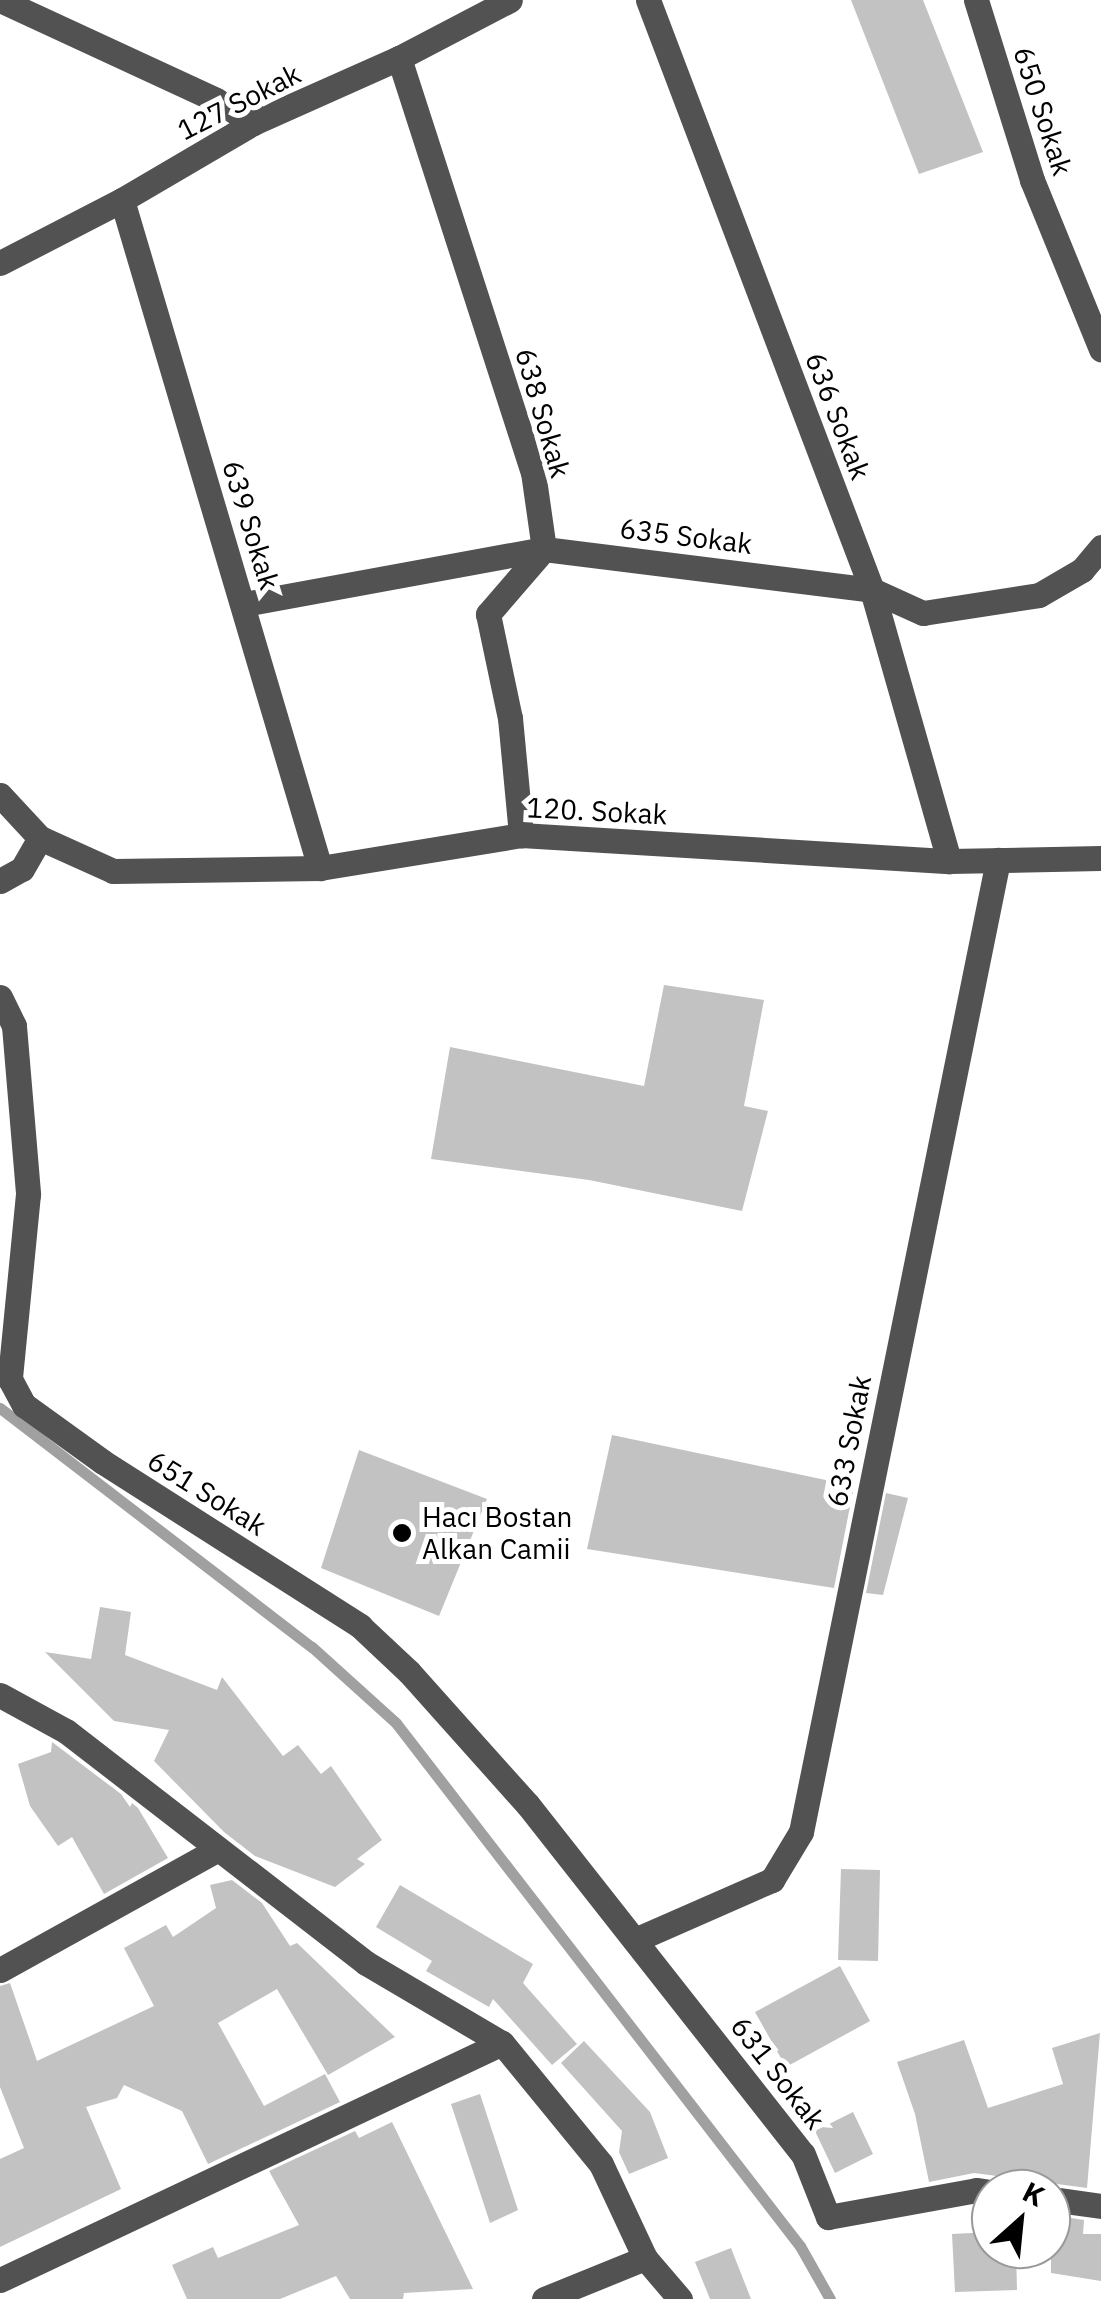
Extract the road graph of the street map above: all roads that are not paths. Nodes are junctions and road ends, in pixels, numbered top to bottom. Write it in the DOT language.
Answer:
graph roads {
  1 [pos="0,0"];
  2 [pos="510,0"];
  3 [pos="648,0"];
  4 [pos="976,0"];
  5 [pos="399,58"];
  6 [pos="253,123"];
  7 [pos="122,200"];
  8 [pos="0,264"];
  9 [pos="1101,349"];
  10 [pos="1101,547"];
  11 [pos="544,548"];
  12 [pos="872,590"];
  13 [pos="244,604"];
  14 [pos="0,795"];
  15 [pos="521,835"];
  16 [pos="40,838"];
  17 [pos="1101,858"];
  18 [pos="998,860"];
  19 [pos="948,861"];
  20 [pos="320,868"];
  21 [pos="0,881"];
  22 [pos="0,997"];
  23 [pos="0,1694"];
  24 [pos="218,1849"];
  25 [pos="635,1940"];
  26 [pos="0,1970"];
  27 [pos="502,2043"];
  28 [pos="971,2191"];
  29 [pos="1071,2202"];
  30 [pos="1101,2206"];
  31 [pos="645,2258"];
  32 [pos="0,2280"];
  33 [pos="544,2299"];
  34 [pos="680,2299"];
  1 -- 6 [label="street"];
  2 -- 5 [label="street, 127 Sokak"];
  3 -- 12 [label="street, 636 Sokak"];
  4 -- 9 [label="street, 650 Sokak"];
  5 -- 6 [label="street, 127 Sokak"];
  5 -- 11 [label="street, 638 Sokak"];
  6 -- 7 [label="street, 127 Sokak"];
  7 -- 8 [label="street, 127 Sokak"];
  7 -- 13 [label="street, 639 Sokak"];
  10 -- 12 [label="street, 635 Sokak"];
  11 -- 12 [label="street, 635 Sokak"];
  11 -- 13 [label="street, 635 Sokak"];
  11 -- 15 [label="street"];
  12 -- 19 [label="street, 636 Sokak"];
  13 -- 20 [label="street, 639 Sokak"];
  14 -- 16 [label="street"];
  15 -- 19 [label="street, 120. Sokak"];
  15 -- 20 [label="street, 120. Sokak"];
  16 -- 20 [label="street, 120. Sokak"];
  16 -- 21 [label="street"];
  17 -- 18 [label="street, 120. Sokak"];
  18 -- 19 [label="street, 120. Sokak"];
  18 -- 25 [label="street, 633 Sokak"];
  22 -- 25 [label="street, 651 Sokak"];
  23 -- 24 [label="street"];
  24 -- 26 [label="street"];
  24 -- 27 [label="street"];
  25 -- 28 [label="street, 631 Sokak"];
  27 -- 31 [label="street"];
  27 -- 32 [label="street"];
  29 -- 30 [label="street"];
  31 -- 33 [label="street"];
  31 -- 34 [label="street"];
}
